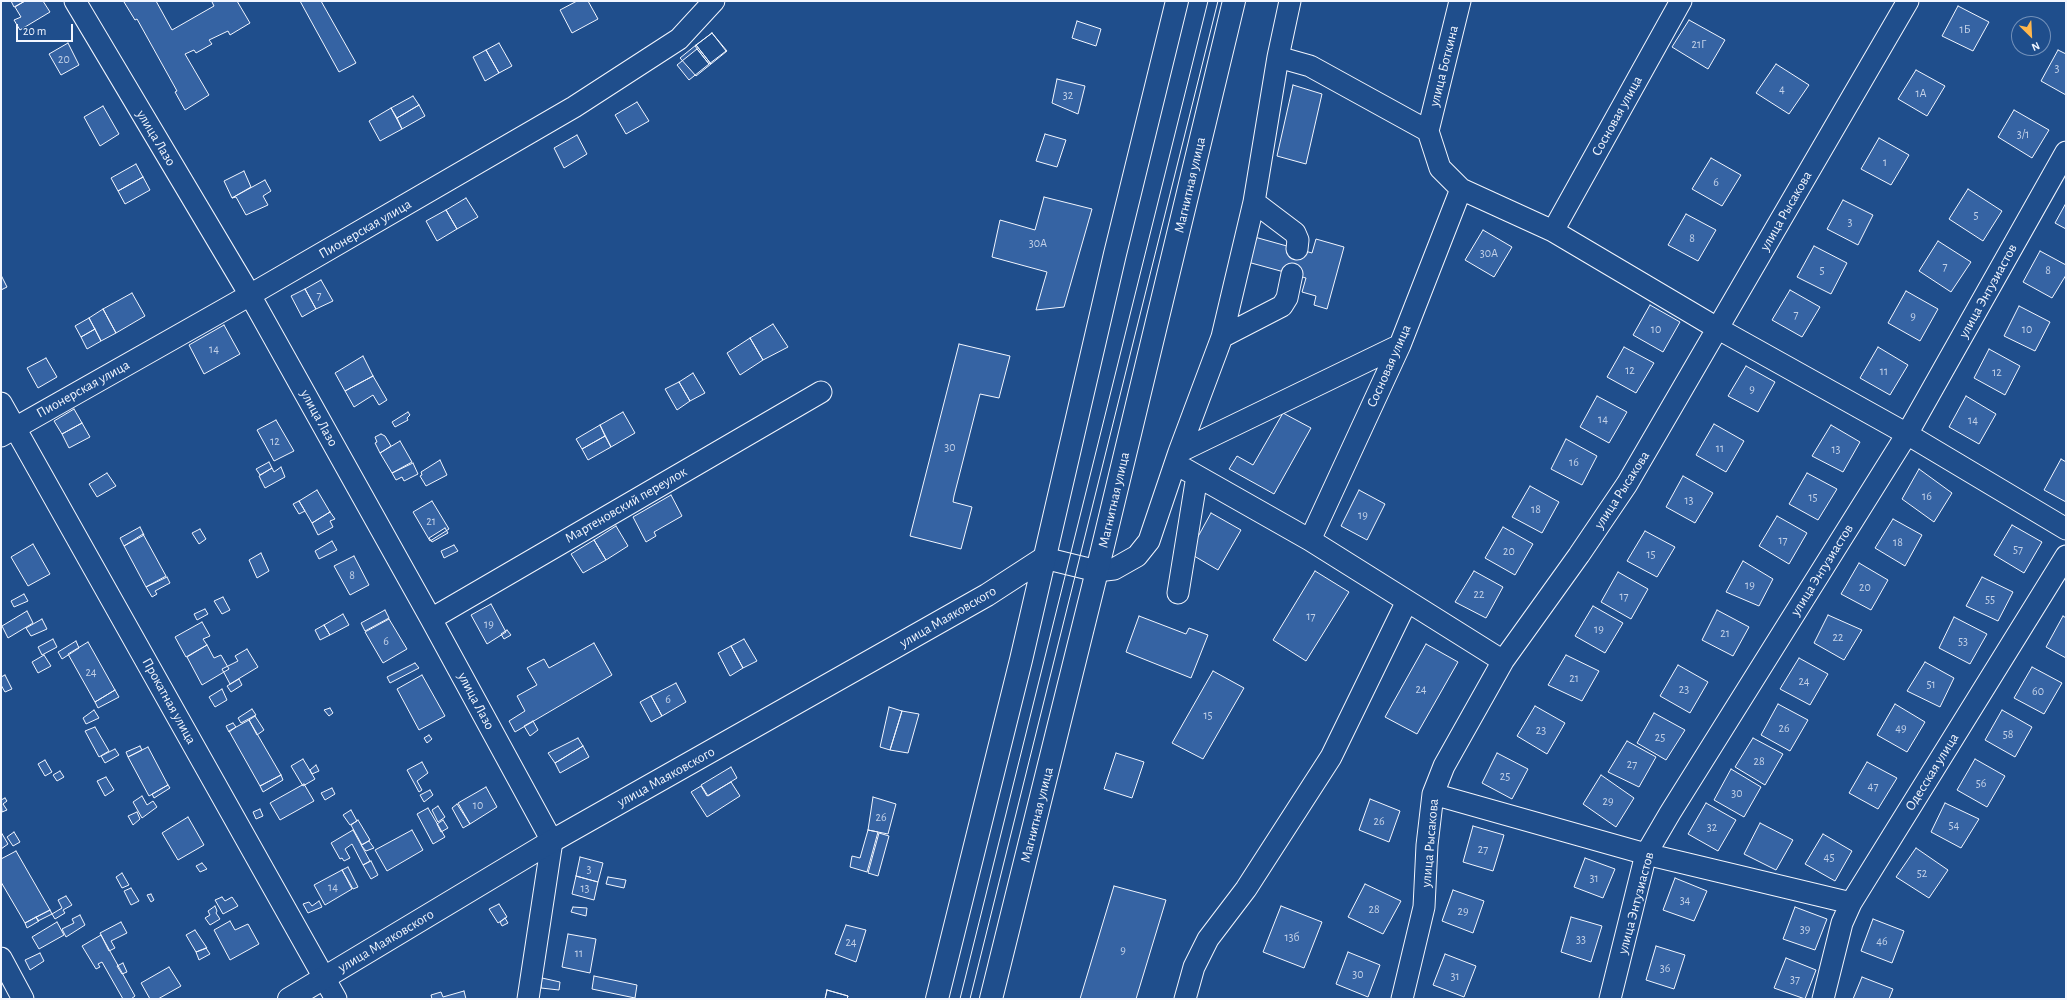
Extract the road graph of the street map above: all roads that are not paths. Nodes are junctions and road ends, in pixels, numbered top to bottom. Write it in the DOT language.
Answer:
graph roads {
  1 [pos="75,1"];
  2 [pos="714,1"];
  3 [pos="1177,1"];
  4 [pos="1234,1"];
  5 [pos="1290,1"];
  6 [pos="1460,1"];
  7 [pos="1681,1"];
  8 [pos="1908,1"];
  9 [pos="1278,57"];
  10 [pos="1428,131"];
  11 [pos="2066,152"];
  12 [pos="1461,189"];
  13 [pos="1254,202"];
  14 [pos="1553,231"];
  15 [pos="1297,249"];
  16 [pos="1292,274"];
  17 [pos="250,295"];
  18 [pos="1716,328"];
  19 [pos="1222,337"];
  20 [pos="1400,345"];
  21 [pos="821,392"];
  22 [pos="1,403"];
  23 [pos="8,432"];
  24 [pos="1907,434"];
  25 [pos="1178,458"];
  26 [pos="1197,476"];
  27 [pos="2066,529"];
  28 [pos="1310,540"];
  29 [pos="2066,556"];
  30 [pos="1044,558"];
  31 [pos="1097,571"];
  32 [pos="1178,593"];
  33 [pos="1408,601"];
  34 [pos="431,619"];
  35 [pos="1503,661"];
  36 [pos="1433,794"];
  37 [pos="552,842"];
  38 [pos="1646,854"];
  39 [pos="1851,903"];
  40 [pos="1,958"];
  41 [pos="324,978"];
  42 [pos="23,999"];
  43 [pos="289,999"];
  44 [pos="336,999"];
  45 [pos="528,999"];
  46 [pos="937,999"];
  47 [pos="991,999"];
  48 [pos="1186,999"];
  49 [pos="1402,999"];
  50 [pos="1610,999"];
  51 [pos="1823,999"];
  1 -- 17 [label="street, улица Лазо"];
  2 -- 17 [label="street, Пионерская улица"];
  3 -- 30 [label="main road"];
  4 -- 31 [label="main road, Магнитная улица"];
  5 -- 9 [label="street"];
  6 -- 10 [label="street, улица Боткина"];
  7 -- 14 [label="street, Сосновая улица"];
  8 -- 18 [label="street, улица Рысакова"];
  9 -- 10 [label="street"];
  9 -- 13 [label="street"];
  10 -- 12 [label="street"];
  11 -- 24 [label="street, улица Энтузиастов"];
  12 -- 14 [label="street"];
  12 -- 20 [label="street, Сосновая улица"];
  13 -- 15 [label="street"];
  13 -- 19 [label="street"];
  14 -- 18 [label="street"];
  16 -- 19 [label="street"];
  17 -- 23 [label="street, Пионерская улица"];
  17 -- 34 [label="street, улица Лазо"];
  18 -- 24 [label="street"];
  18 -- 35 [label="street, улица Рысакова"];
  19 -- 25 [label="street"];
  20 -- 25 [label="street"];
  20 -- 28 [label="street, Сосновая улица"];
  21 -- 34 [label="street, Мартеновский переулок"];
  22 -- 23 [label="street, Прокатная улица"];
  23 -- 41 [label="street, Прокатная улица"];
  24 -- 27 [label="street"];
  24 -- 38 [label="street, улица Энтузиастов"];
  25 -- 26 [label="street"];
  25 -- 31 [label="street"];
  26 -- 28 [label="street"];
  26 -- 32 [label="street"];
  28 -- 33 [label="street"];
  29 -- 39 [label="street, Одесская улица"];
  30 -- 31 [label="street"];
  30 -- 37 [label="main road, улица Маяковского"];
  30 -- 46 [label="main road"];
  31 -- 47 [label="main road, Магнитная улица"];
  33 -- 35 [label="street"];
  33 -- 48 [label="street"];
  34 -- 37 [label="street, улица Лазо"];
  35 -- 36 [label="street, улица Рысакова"];
  36 -- 38 [label="street"];
  36 -- 49 [label="street, улица Рысакова"];
  37 -- 41 [label="main road, улица Маяковского"];
  37 -- 45 [label="street"];
  38 -- 39 [label="street"];
  38 -- 50 [label="street, улица Энтузиастов"];
  39 -- 51 [label="street, Одесская улица"];
  40 -- 42 [label="street"];
  41 -- 43 [label="main road, улица Маяковского"];
  41 -- 44 [label="street, Прокатная улица"];
}
